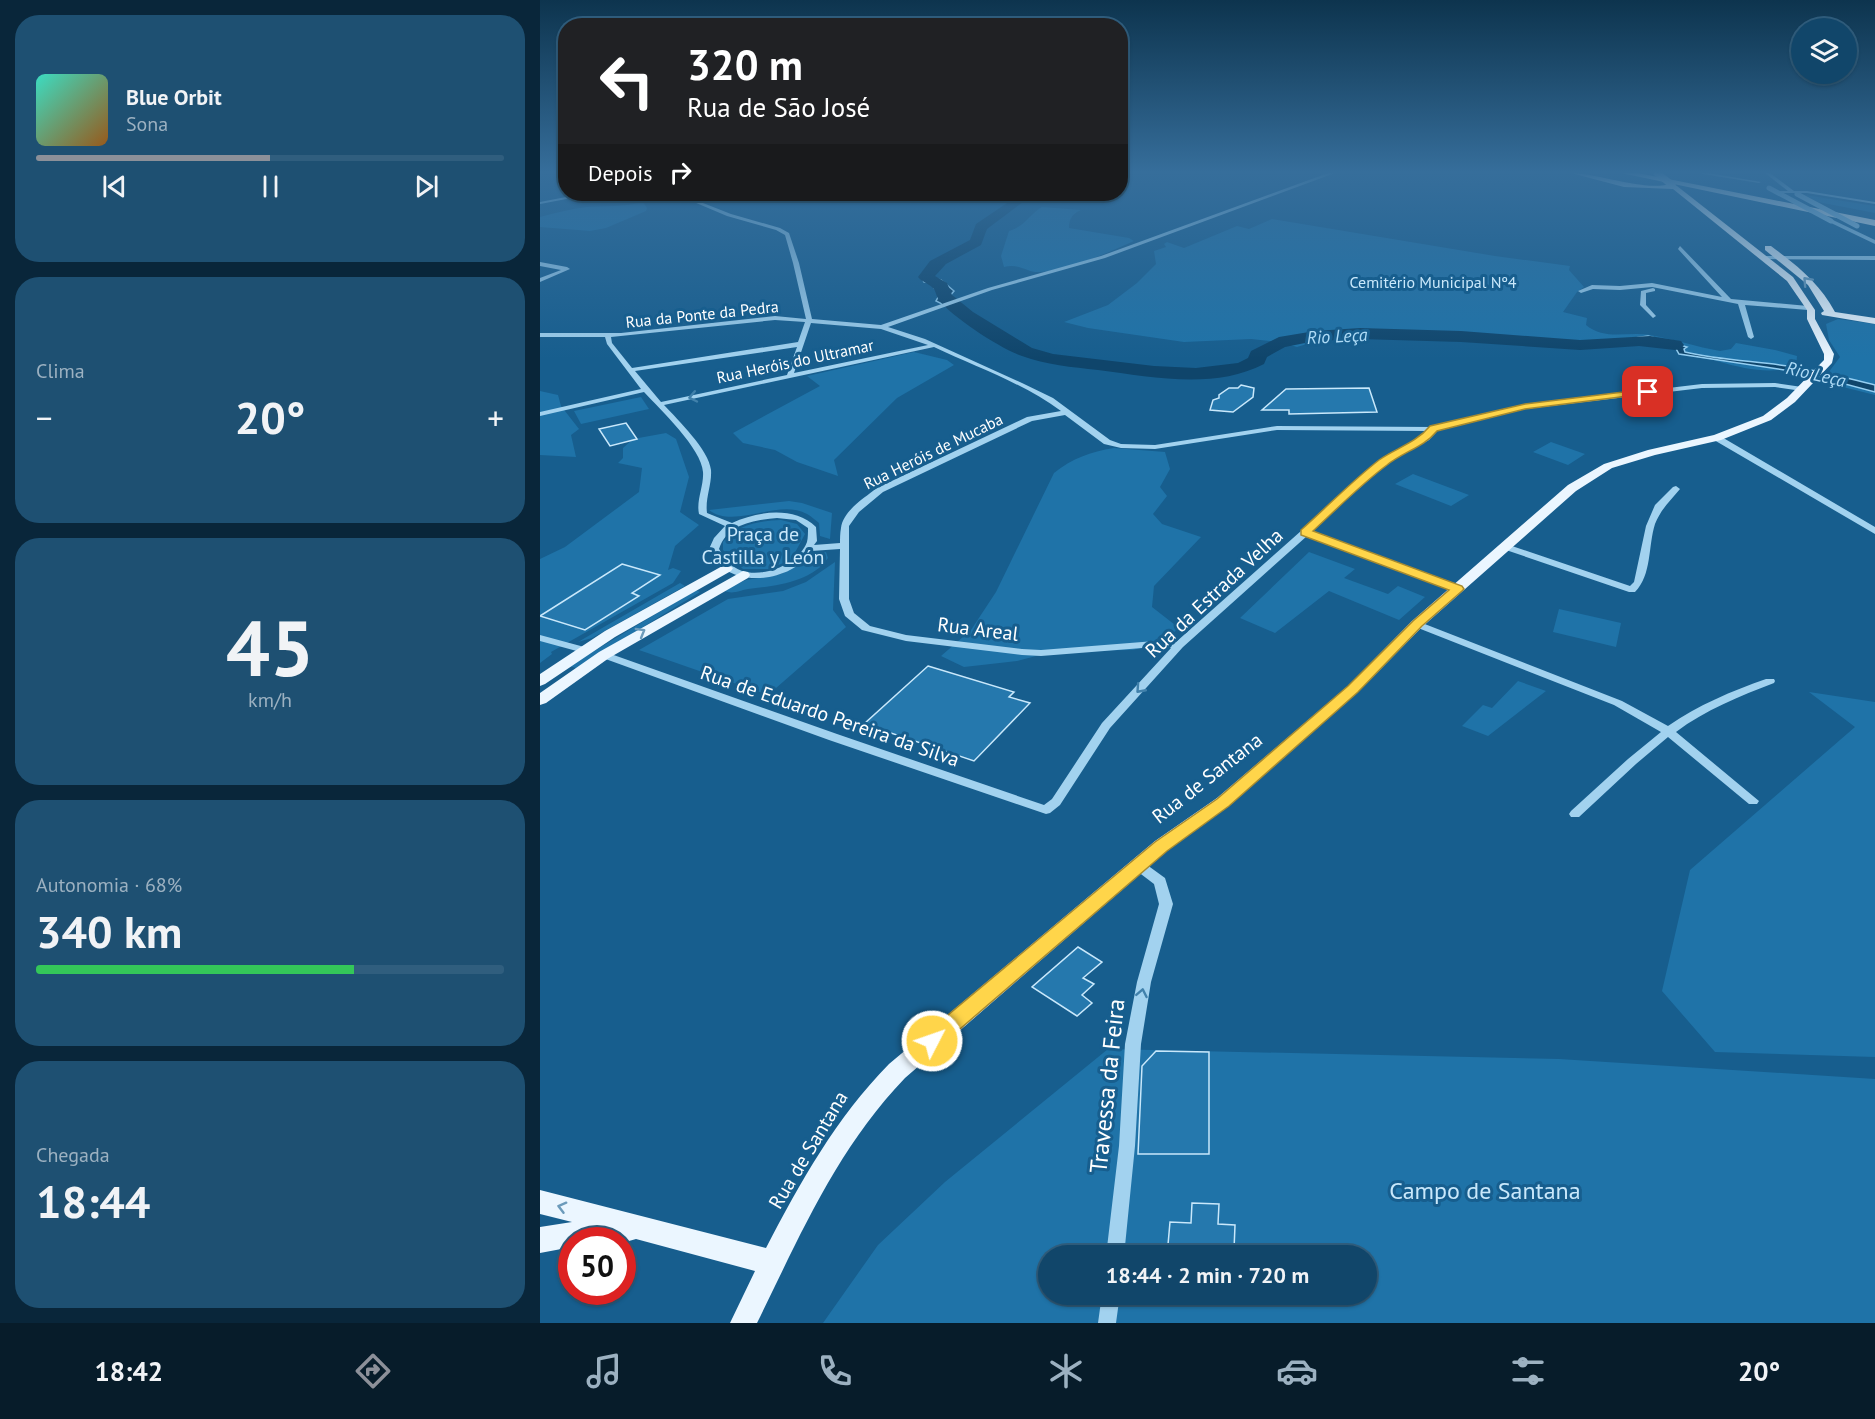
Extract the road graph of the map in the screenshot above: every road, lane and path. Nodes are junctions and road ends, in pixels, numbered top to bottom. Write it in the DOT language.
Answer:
graph roads {
  1 [pos="787,235"];
  2 [pos="1164,235"];
  3 [pos="1736,235"];
  4 [pos="1860,235"];
  5 [pos="1760,241"];
  6 [pos="1875,242"];
  7 [pos="1680,248"];
  8 [pos="1766,258"];
  9 [pos="1783,258"];
  10 [pos="1875,258"];
  11 [pos="540,264"];
  12 [pos="540,280"];
  13 [pos="1668,288"];
  14 [pos="1581,291"];
  15 [pos="1729,301"];
  16 [pos="1741,303"];
  17 [pos="1809,308"];
  18 [pos="1825,310"];
  19 [pos="1875,315"];
  20 [pos="1653,316"];
  21 [pos="809,320"];
  22 [pos="1814,321"];
  23 [pos="1875,321"];
  24 [pos="882,327"];
  25 [pos="540,335"];
  26 [pos="608,336"];
  27 [pos="1751,337"];
  28 [pos="801,344"];
  29 [pos="935,345"];
  30 [pos="630,370"];
  31 [pos="790,375"];
  32 [pos="1806,385"];
  33 [pos="645,390"];
  34 [pos="660,404"];
  35 [pos="1064,413"];
  36 [pos="540,414"];
  37 [pos="1434,429"];
  38 [pos="1717,438"];
  39 [pos="1676,489"];
  40 [pos="732,526"];
  41 [pos="1875,531"];
  42 [pos="1305,532"];
  43 [pos="844,546"];
  44 [pos="1506,547"];
  45 [pos="808,548"];
  46 [pos="726,568"];
  47 [pos="743,575"];
  48 [pos="1458,589"];
  49 [pos="1417,624"];
  50 [pos="540,638"];
  51 [pos="1179,645"];
  52 [pos="584,650"];
  53 [pos="604,654"];
  54 [pos="540,681"];
  55 [pos="1770,681"];
  56 [pos="540,700"];
  57 [pos="1668,731"];
  58 [pos="1753,801"];
  59 [pos="1046,810"];
  60 [pos="1575,814"];
  61 [pos="1138,865"];
  62 [pos="540,1202"];
  63 [pos="659,1233"];
  64 [pos="540,1240"];
  65 [pos="1116,1245"];
  66 [pos="774,1263"];
  67 [pos="1109,1305"];
  68 [pos="743,1323"];
  69 [pos="1107,1323"];
  1 -- 21 [label="street"];
  2 -- 24 [label="street"];
  3 -- 8 [label="main road"];
  4 -- 6 [label="street, bridge"];
  5 -- 9 [label="main road"];
  7 -- 15 [label="street"];
  8 -- 9 [label="street"];
  8 -- 17 [label="main road"];
  9 -- 10 [label="street"];
  18 -- 9 [label="main road, one-way"];
  11 -- 12 [label="street"];
  13 -- 14 [label="street"];
  13 -- 15 [label="street"];
  13 -- 20 [label="street"];
  15 -- 16 [label="street"];
  16 -- 17 [label="street"];
  16 -- 27 [label="street"];
  17 -- 18 [label="main road"];
  17 -- 22 [label="main road"];
  18 -- 19 [label="main road"];
  18 -- 22 [label="main road"];
  18 -- 23 [label="main road"];
  21 -- 24 [label="street, Rua da Ponte da Pedra"];
  21 -- 26 [label="street, Rua da Ponte da Pedra"];
  21 -- 28 [label="street"];
  22 -- 32 [label="main road, Rua de Santana"];
  24 -- 29 [label="street, Rua da Ponte da Pedra"];
  25 -- 26 [label="street, Rua da Ponte da Pedra"];
  26 -- 30 [label="street"];
  28 -- 30 [label="street"];
  28 -- 31 [label="street"];
  29 -- 31 [label="street, Rua Heróis do Ultramar"];
  29 -- 35 [label="street, Rua da Ponte da Pedra"];
  30 -- 33 [label="street"];
  31 -- 34 [label="street, Rua Heróis do Ultramar, one-way"];
  32 -- 37 [label="street, Rua da Ponte da Pedra"];
  32 -- 38 [label="main road, Rua de Santana"];
  33 -- 34 [label="street"];
  33 -- 36 [label="street"];
  34 -- 40 [label="street"];
  35 -- 37 [label="street, Rua da Ponte da Pedra"];
  35 -- 43 [label="street, Rua Heróis de Mucaba"];
  37 -- 42 [label="street, Rua da Estrada Velha"];
  38 -- 41 [label="street"];
  38 -- 44 [label="main road, Rua de Santana"];
  39 -- 44 [label="street"];
  40 -- 45 [label="street"];
  40 -- 46 [label="street"];
  42 -- 48 [label="street"];
  42 -- 51 [label="street, Rua da Estrada Velha"];
  43 -- 45 [label="street"];
  43 -- 51 [label="street, Rua Areal"];
  44 -- 48 [label="main road, Rua de Santana"];
  45 -- 47 [label="street"];
  46 -- 47 [label="street"];
  46 -- 52 [label="main road"];
  53 -- 47 [label="main road, one-way"];
  48 -- 49 [label="main road, Rua de Santana"];
  49 -- 57 [label="street"];
  49 -- 61 [label="main road, Rua de Santana"];
  50 -- 52 [label="street"];
  51 -- 59 [label="street, Rua da Estrada Velha, one-way"];
  52 -- 54 [label="main road"];
  53 -- 56 [label="main road"];
  53 -- 59 [label="street, Rua de Eduardo Pereira da Silva"];
  55 -- 57 [label="street"];
  57 -- 58 [label="street"];
  57 -- 60 [label="street"];
  65 -- 61 [label="street, Travessa da Feira, one-way"];
  61 -- 66 [label="main road, Rua de Santana"];
  63 -- 62 [label="main road, one-way"];
  63 -- 64 [label="main road"];
  63 -- 66 [label="main road"];
  66 -- 68 [label="main road, Rua de Santana"];
  67 -- 69 [label="street"];
}
